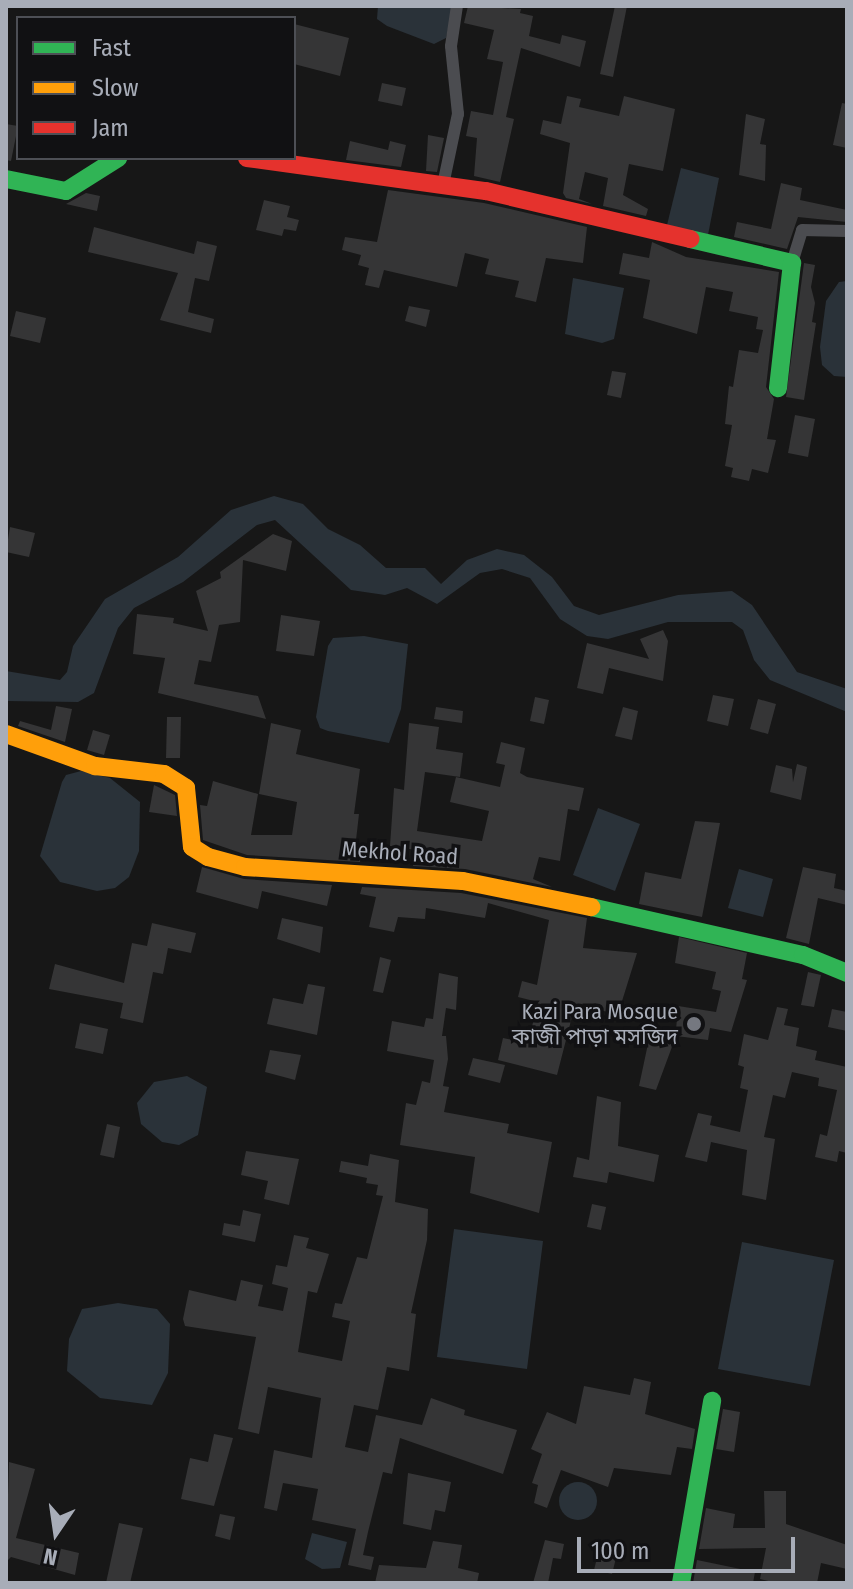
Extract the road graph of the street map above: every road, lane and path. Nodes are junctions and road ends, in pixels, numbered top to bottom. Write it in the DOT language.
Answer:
graph roads {
  1 [pos="457,6"];
  2 [pos="115,160"];
  3 [pos="262,160"];
  4 [pos="6,179"];
  5 [pos="443,185"];
  6 [pos="847,231"];
  7 [pos="792,263"];
  8 [pos="778,388"];
  9 [pos="6,734"];
  10 [pos="847,973"];
  11 [pos="712,1401"];
  12 [pos="681,1583"];
  1 -- 5 [label="street"];
  2 -- 4 [label="street"];
  3 -- 5 [label="street"];
  5 -- 7 [label="street"];
  6 -- 7 [label="street"];
  7 -- 8 [label="street"];
  9 -- 10 [label="street, Mekhol Road"];
  11 -- 12 [label="street"];
}
